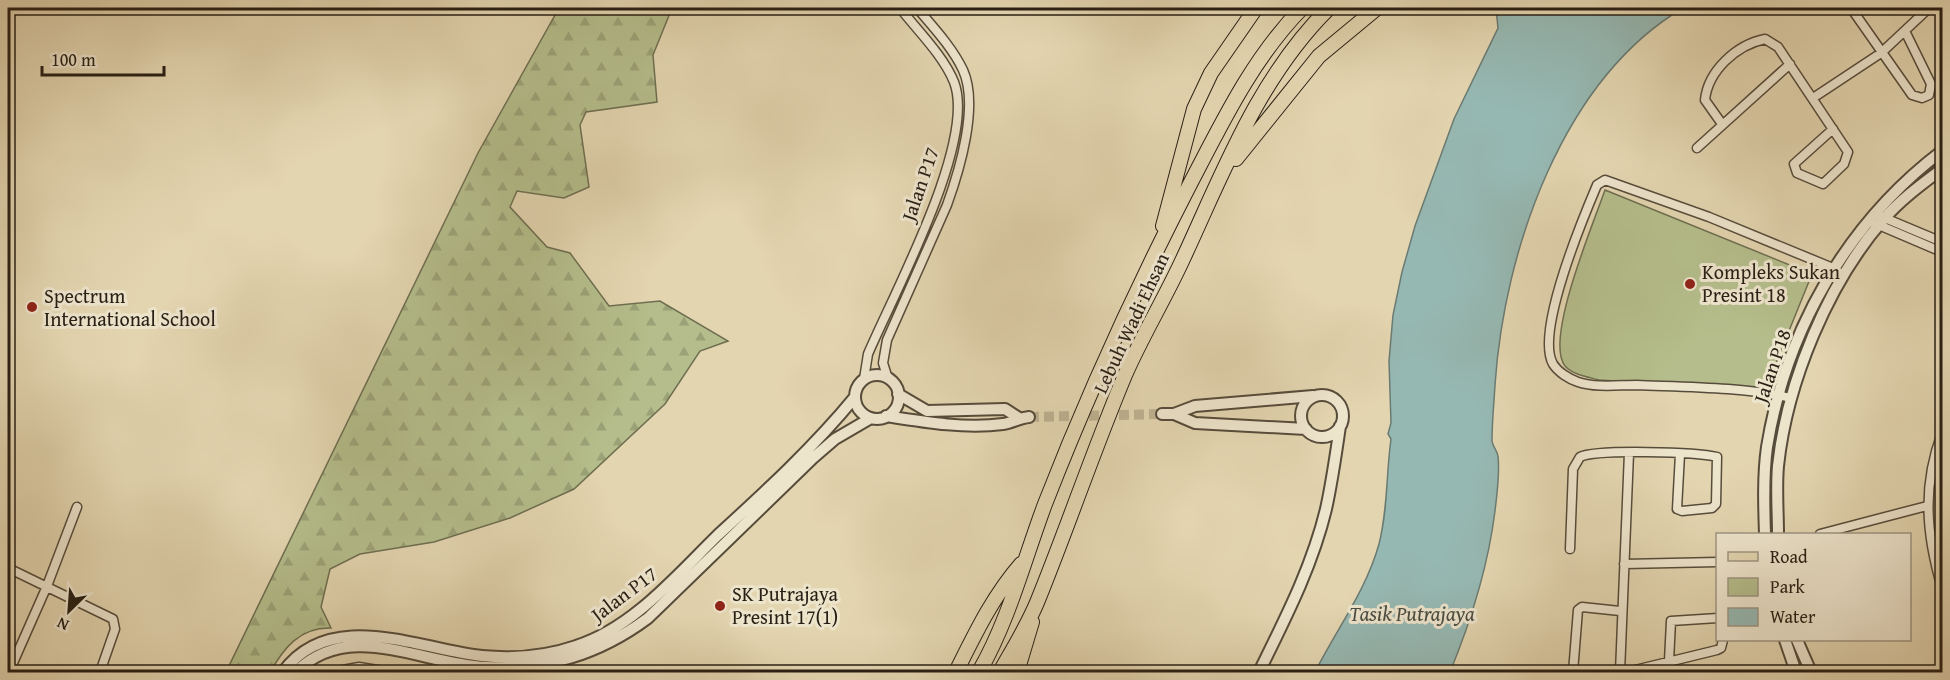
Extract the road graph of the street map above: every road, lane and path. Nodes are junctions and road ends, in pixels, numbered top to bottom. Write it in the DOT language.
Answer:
graph roads {
  1 [pos="900,8"];
  2 [pos="917,8"];
  3 [pos="1256,8"];
  4 [pos="1302,8"];
  5 [pos="1329,8"];
  6 [pos="1377,8"];
  7 [pos="1851,8"];
  8 [pos="1929,8"];
  9 [pos="1905,31"];
  10 [pos="1881,53"];
  11 [pos="1790,64"];
  12 [pos="1813,98"];
  13 [pos="1722,124"];
  14 [pos="1833,129"];
  15 [pos="1697,148"];
  16 [pos="1942,151"];
  17 [pos="1942,169"];
  18 [pos="1212,192"];
  19 [pos="1876,219"];
  20 [pos="1942,242"];
  21 [pos="1157,249"];
  22 [pos="1942,252"];
  23 [pos="1833,268"];
  24 [pos="864,379"];
  25 [pos="888,379"];
  26 [pos="898,394"];
  27 [pos="1777,395"];
  28 [pos="1313,396"];
  29 [pos="855,397"];
  30 [pos="1791,398"];
  31 [pos="1162,414"];
  32 [pos="1174,414"];
  33 [pos="886,416"];
  34 [pos="871,418"];
  35 [pos="1340,426"];
  36 [pos="1311,433"];
  37 [pos="1942,433"];
  38 [pos="1629,453"];
  39 [pos="1335,454"];
  40 [pos="1680,454"];
  41 [pos="1926,506"];
  42 [pos="77,507"];
  43 [pos="1765,533"];
  44 [pos="1778,533"];
  45 [pos="1824,533"];
  46 [pos="1570,549"];
  47 [pos="1023,560"];
  48 [pos="1716,562"];
  49 [pos="1624,564"];
  50 [pos="8,568"];
  51 [pos="47,586"];
  52 [pos="1942,588"];
  53 [pos="1037,602"];
  54 [pos="1620,611"];
  55 [pos="1716,618"];
  56 [pos="1723,641"];
  57 [pos="1786,641"];
  58 [pos="1798,641"];
  59 [pos="1669,661"];
  60 [pos="483,665"];
  61 [pos="9,672"];
  62 [pos="99,672"];
  63 [pos="284,672"];
  64 [pos="296,672"];
  65 [pos="333,672"];
  66 [pos="390,672"];
  67 [pos="957,672"];
  68 [pos="979,672"];
  69 [pos="1000,672"];
  70 [pos="1017,672"];
  71 [pos="1259,672"];
  72 [pos="1573,672"];
  73 [pos="1620,672"];
  74 [pos="1627,672"];
  75 [pos="1797,672"];
  76 [pos="1811,672"];
  1 -- 24 [label="street, Jalan P17"];
  2 -- 25 [label="street, Jalan P17"];
  3 -- 21 [label="main road"];
  4 -- 21 [label="main road, Lebuh Wadi Ehsan"];
  5 -- 18 [label="main road, Lebuh Wadi Ehsan"];
  6 -- 18 [label="main road"];
  7 -- 10 [label="street"];
  8 -- 9 [label="street"];
  9 -- 10 [label="street"];
  9 -- 10 [label="street"];
  10 -- 12 [label="street"];
  11 -- 12 [label="street"];
  11 -- 13 [label="street"];
  11 -- 13 [label="street"];
  12 -- 14 [label="street"];
  13 -- 15 [label="street"];
  14 -- 14 [label="street"];
  16 -- 19 [label="street, Jalan P18"];
  17 -- 19 [label="street, Jalan P18"];
  18 -- 53 [label="main road, Lebuh Wadi Ehsan"];
  19 -- 20 [label="street"];
  19 -- 22 [label="street"];
  19 -- 23 [label="street, Jalan P18"];
  19 -- 30 [label="street, Jalan P18"];
  21 -- 47 [label="main road, Lebuh Wadi Ehsan"];
  23 -- 27 [label="street, Jalan P18"];
  23 -- 27 [label="street"];
  24 -- 25 [label="street"];
  24 -- 29 [label="street"];
  25 -- 26 [label="street"];
  26 -- 33 [label="street"];
  26 -- 33 [label="street"];
  27 -- 30 [label="street"];
  27 -- 43 [label="street, Jalan P18"];
  28 -- 32 [label="street"];
  28 -- 35 [label="street"];
  28 -- 36 [label="street"];
  29 -- 34 [label="street"];
  29 -- 60 [label="street, Jalan P17"];
  30 -- 44 [label="street, Jalan P18"];
  31 -- 32 [label="street"];
  32 -- 36 [label="street"];
  33 -- 34 [label="street"];
  34 -- 60 [label="street, Jalan P17"];
  35 -- 36 [label="street"];
  35 -- 39 [label="street"];
  36 -- 39 [label="street"];
  37 -- 41 [label="street"];
  38 -- 40 [label="street"];
  38 -- 46 [label="street"];
  38 -- 49 [label="street"];
  39 -- 71 [label="street"];
  40 -- 40 [label="street"];
  41 -- 45 [label="street"];
  41 -- 52 [label="street"];
  42 -- 51 [label="street"];
  47 -- 67 [label="main road"];
  47 -- 68 [label="main road, Lebuh Wadi Ehsan"];
  48 -- 49 [label="street"];
  49 -- 54 [label="street"];
  50 -- 51 [label="street"];
  51 -- 61 [label="street"];
  51 -- 62 [label="street"];
  53 -- 69 [label="main road, Lebuh Wadi Ehsan"];
  53 -- 70 [label="main road"];
  54 -- 72 [label="street"];
  54 -- 73 [label="street"];
  55 -- 59 [label="street"];
  56 -- 59 [label="street"];
  57 -- 75 [label="street"];
  58 -- 76 [label="street"];
  59 -- 74 [label="street"];
  60 -- 63 [label="street, Jalan P17"];
  60 -- 64 [label="street, Jalan P17"];
  65 -- 66 [label="street"];
}
